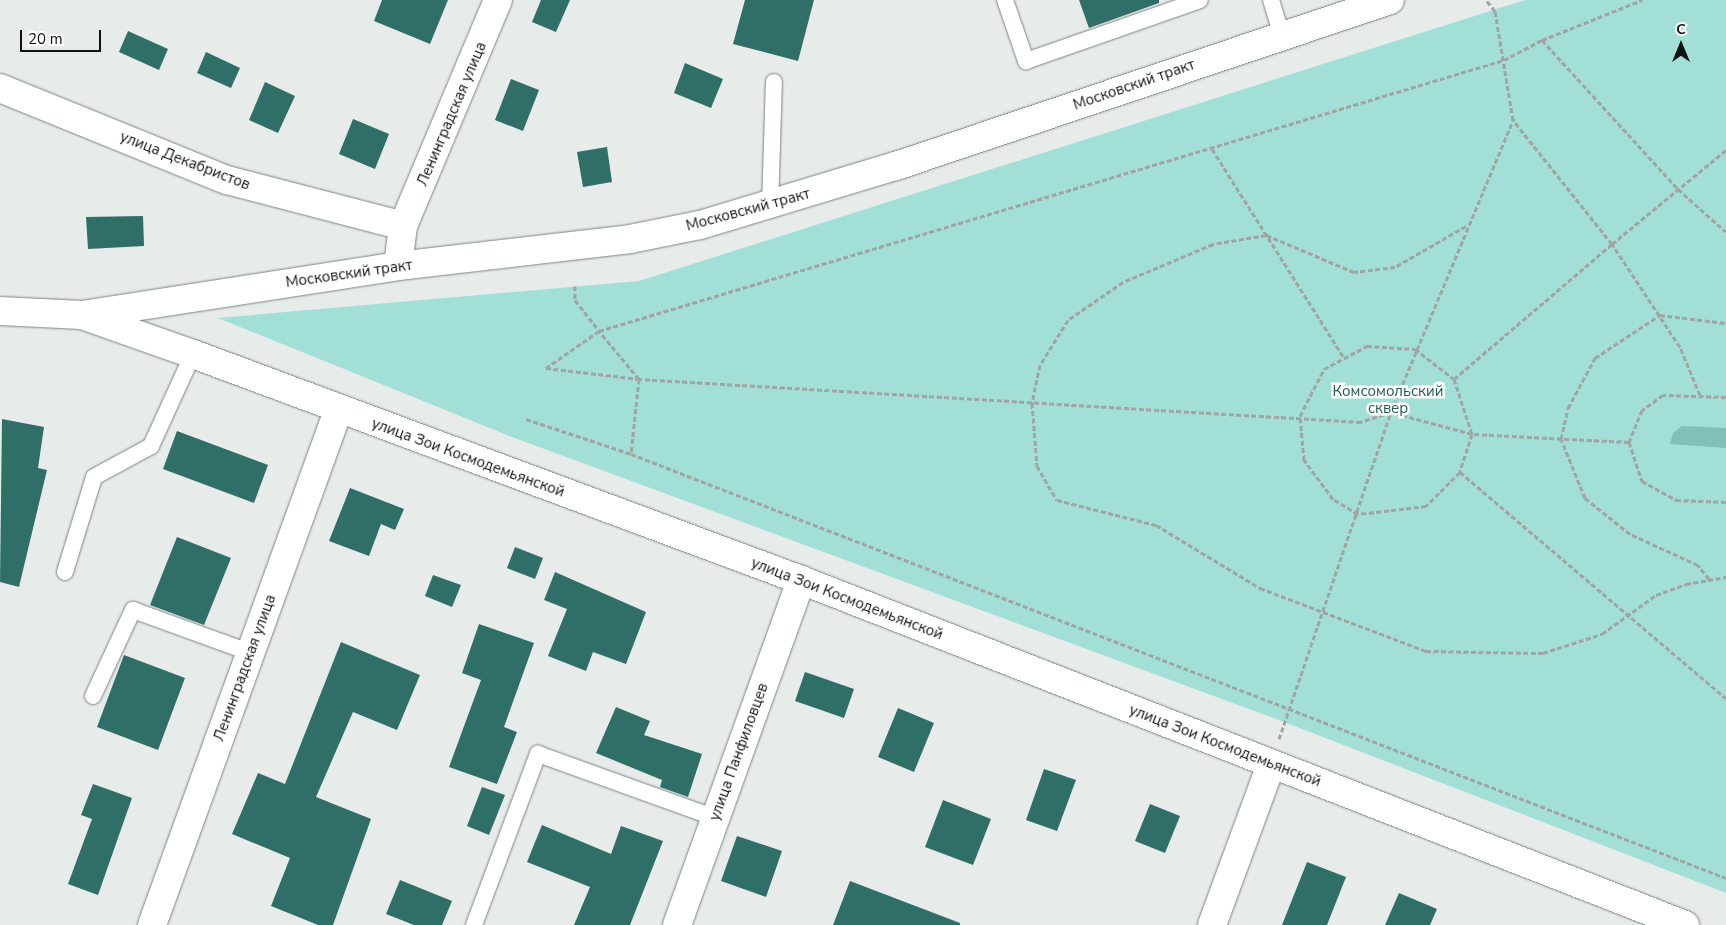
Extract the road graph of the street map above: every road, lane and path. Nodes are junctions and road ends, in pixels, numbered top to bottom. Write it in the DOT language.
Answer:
graph roads {
  1 [pos="498,0"];
  2 [pos="1005,0"];
  3 [pos="1200,0"];
  4 [pos="1271,0"];
  5 [pos="1390,0"];
  6 [pos="1486,0"];
  7 [pos="1642,0"];
  8 [pos="1282,36"];
  9 [pos="1542,40"];
  10 [pos="1504,60"];
  11 [pos="774,82"];
  12 [pos="0,88"];
  13 [pos="1513,120"];
  14 [pos="1212,149"];
  15 [pos="1726,150"];
  16 [pos="1678,189"];
  17 [pos="770,207"];
  18 [pos="403,226"];
  19 [pos="1466,226"];
  20 [pos="1726,232"];
  21 [pos="1266,235"];
  22 [pos="1612,244"];
  23 [pos="398,266"];
  24 [pos="575,286"];
  25 [pos="0,311"];
  26 [pos="82,315"];
  27 [pos="1660,315"];
  28 [pos="1726,323"];
  29 [pos="599,331"];
  30 [pos="1415,349"];
  31 [pos="193,354"];
  32 [pos="1344,358"];
  33 [pos="1454,379"];
  34 [pos="639,380"];
  35 [pos="1700,395"];
  36 [pos="1726,396"];
  37 [pos="1032,403"];
  38 [pos="338,411"];
  39 [pos="1392,412"];
  40 [pos="1300,416"];
  41 [pos="526,419"];
  42 [pos="1472,434"];
  43 [pos="1561,439"];
  44 [pos="1629,442"];
  45 [pos="631,454"];
  46 [pos="1460,472"];
  47 [pos="1726,502"];
  48 [pos="1358,514"];
  49 [pos="65,572"];
  50 [pos="1726,577"];
  51 [pos="801,580"];
  52 [pos="1709,580"];
  53 [pos="1323,613"];
  54 [pos="1630,616"];
  55 [pos="251,653"];
  56 [pos="93,696"];
  57 [pos="1726,698"];
  58 [pos="1290,706"];
  59 [pos="1271,764"];
  60 [pos="716,818"];
  61 [pos="1726,878"];
  62 [pos="152,925"];
  63 [pos="474,925"];
  64 [pos="677,925"];
  65 [pos="1212,925"];
  66 [pos="1685,925"];
  1 -- 18 [label="street, Ленинградская улица"];
  2 -- 3 [label="lane"];
  4 -- 8 [label="lane"];
  5 -- 8 [label="street, Московский тракт"];
  6 -- 10 [label="path"];
  7 -- 9 [label="path"];
  8 -- 17 [label="street, Московский тракт"];
  9 -- 10 [label="path"];
  9 -- 16 [label="path"];
  10 -- 13 [label="path"];
  10 -- 14 [label="path"];
  11 -- 17 [label="lane"];
  12 -- 18 [label="street, улица Декабристов"];
  13 -- 19 [label="path"];
  13 -- 22 [label="path"];
  14 -- 21 [label="path"];
  14 -- 29 [label="path"];
  15 -- 16 [label="path"];
  16 -- 20 [label="path"];
  16 -- 22 [label="path"];
  17 -- 23 [label="street, Московский тракт"];
  18 -- 23 [label="street, Ленинградская улица"];
  19 -- 21 [label="path"];
  19 -- 30 [label="path"];
  21 -- 32 [label="path"];
  21 -- 37 [label="path"];
  22 -- 27 [label="path"];
  22 -- 33 [label="path"];
  23 -- 26 [label="street, Московский тракт"];
  24 -- 29 [label="path"];
  25 -- 26 [label="street, улица Зои Космодемьянской"];
  26 -- 31 [label="street, улица Зои Космодемьянской"];
  27 -- 28 [label="path"];
  27 -- 35 [label="path"];
  27 -- 43 [label="path"];
  29 -- 34 [label="path"];
  29 -- 34 [label="path"];
  30 -- 32 [label="path"];
  30 -- 33 [label="path"];
  30 -- 39 [label="path"];
  31 -- 38 [label="street, улица Зои Космодемьянской"];
  31 -- 49 [label="lane"];
  32 -- 40 [label="path"];
  33 -- 42 [label="path"];
  34 -- 37 [label="path"];
  34 -- 45 [label="path"];
  35 -- 36 [label="path"];
  35 -- 44 [label="path"];
  37 -- 40 [label="path"];
  37 -- 53 [label="path"];
  38 -- 51 [label="street, улица Зои Космодемьянской"];
  38 -- 55 [label="street, Ленинградская улица"];
  39 -- 40 [label="path"];
  39 -- 42 [label="path"];
  39 -- 48 [label="path"];
  40 -- 48 [label="path"];
  41 -- 45 [label="path"];
  42 -- 43 [label="path"];
  42 -- 46 [label="path"];
  43 -- 44 [label="path"];
  43 -- 52 [label="path"];
  44 -- 47 [label="path"];
  45 -- 58 [label="path"];
  46 -- 48 [label="path"];
  46 -- 54 [label="path"];
  48 -- 53 [label="path"];
  50 -- 52 [label="path"];
  51 -- 59 [label="street, улица Зои Космодемьянской"];
  51 -- 60 [label="street, улица Панфиловцев"];
  52 -- 54 [label="path"];
  53 -- 54 [label="path"];
  53 -- 58 [label="path"];
  54 -- 57 [label="path"];
  55 -- 56 [label="lane"];
  55 -- 62 [label="street, Ленинградская улица"];
  58 -- 59 [label="path"];
  58 -- 61 [label="path"];
  59 -- 65 [label="street"];
  59 -- 66 [label="street, улица Зои Космодемьянской"];
  60 -- 63 [label="lane"];
  60 -- 64 [label="street, улица Панфиловцев"];
}
